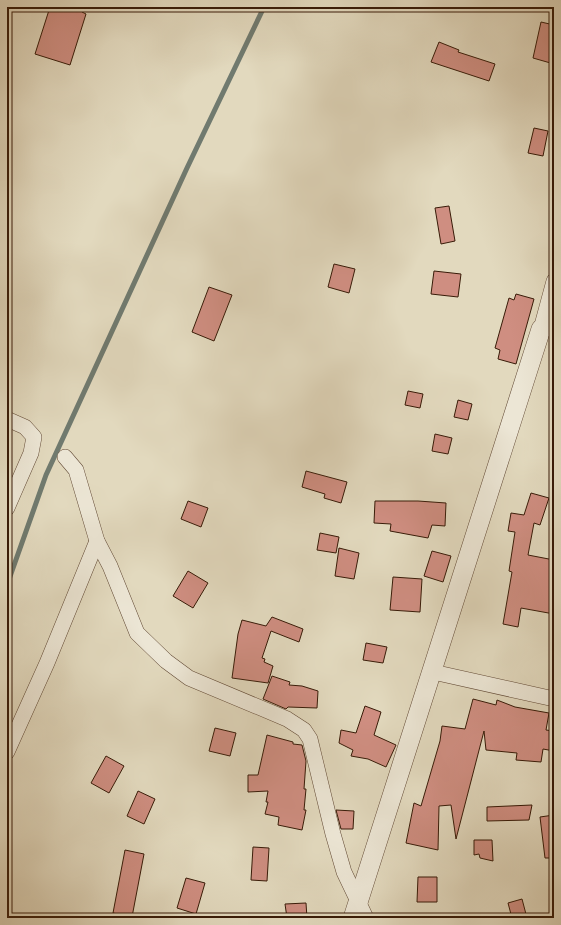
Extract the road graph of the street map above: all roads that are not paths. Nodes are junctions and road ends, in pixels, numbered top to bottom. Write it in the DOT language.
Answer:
graph roads {
  1 [pos="554,281"];
  2 [pos="548,327"];
  3 [pos="7,419"];
  4 [pos="65,457"];
  5 [pos="7,508"];
  6 [pos="97,541"];
  7 [pos="433,672"];
  8 [pos="554,699"];
  9 [pos="7,752"];
  10 [pos="360,913"];
  1 -- 2 [label="street"];
  2 -- 7 [label="street"];
  3 -- 5 [label="street"];
  4 -- 6 [label="street"];
  6 -- 9 [label="street"];
  6 -- 10 [label="street"];
  7 -- 8 [label="street"];
  7 -- 10 [label="street"];
}
